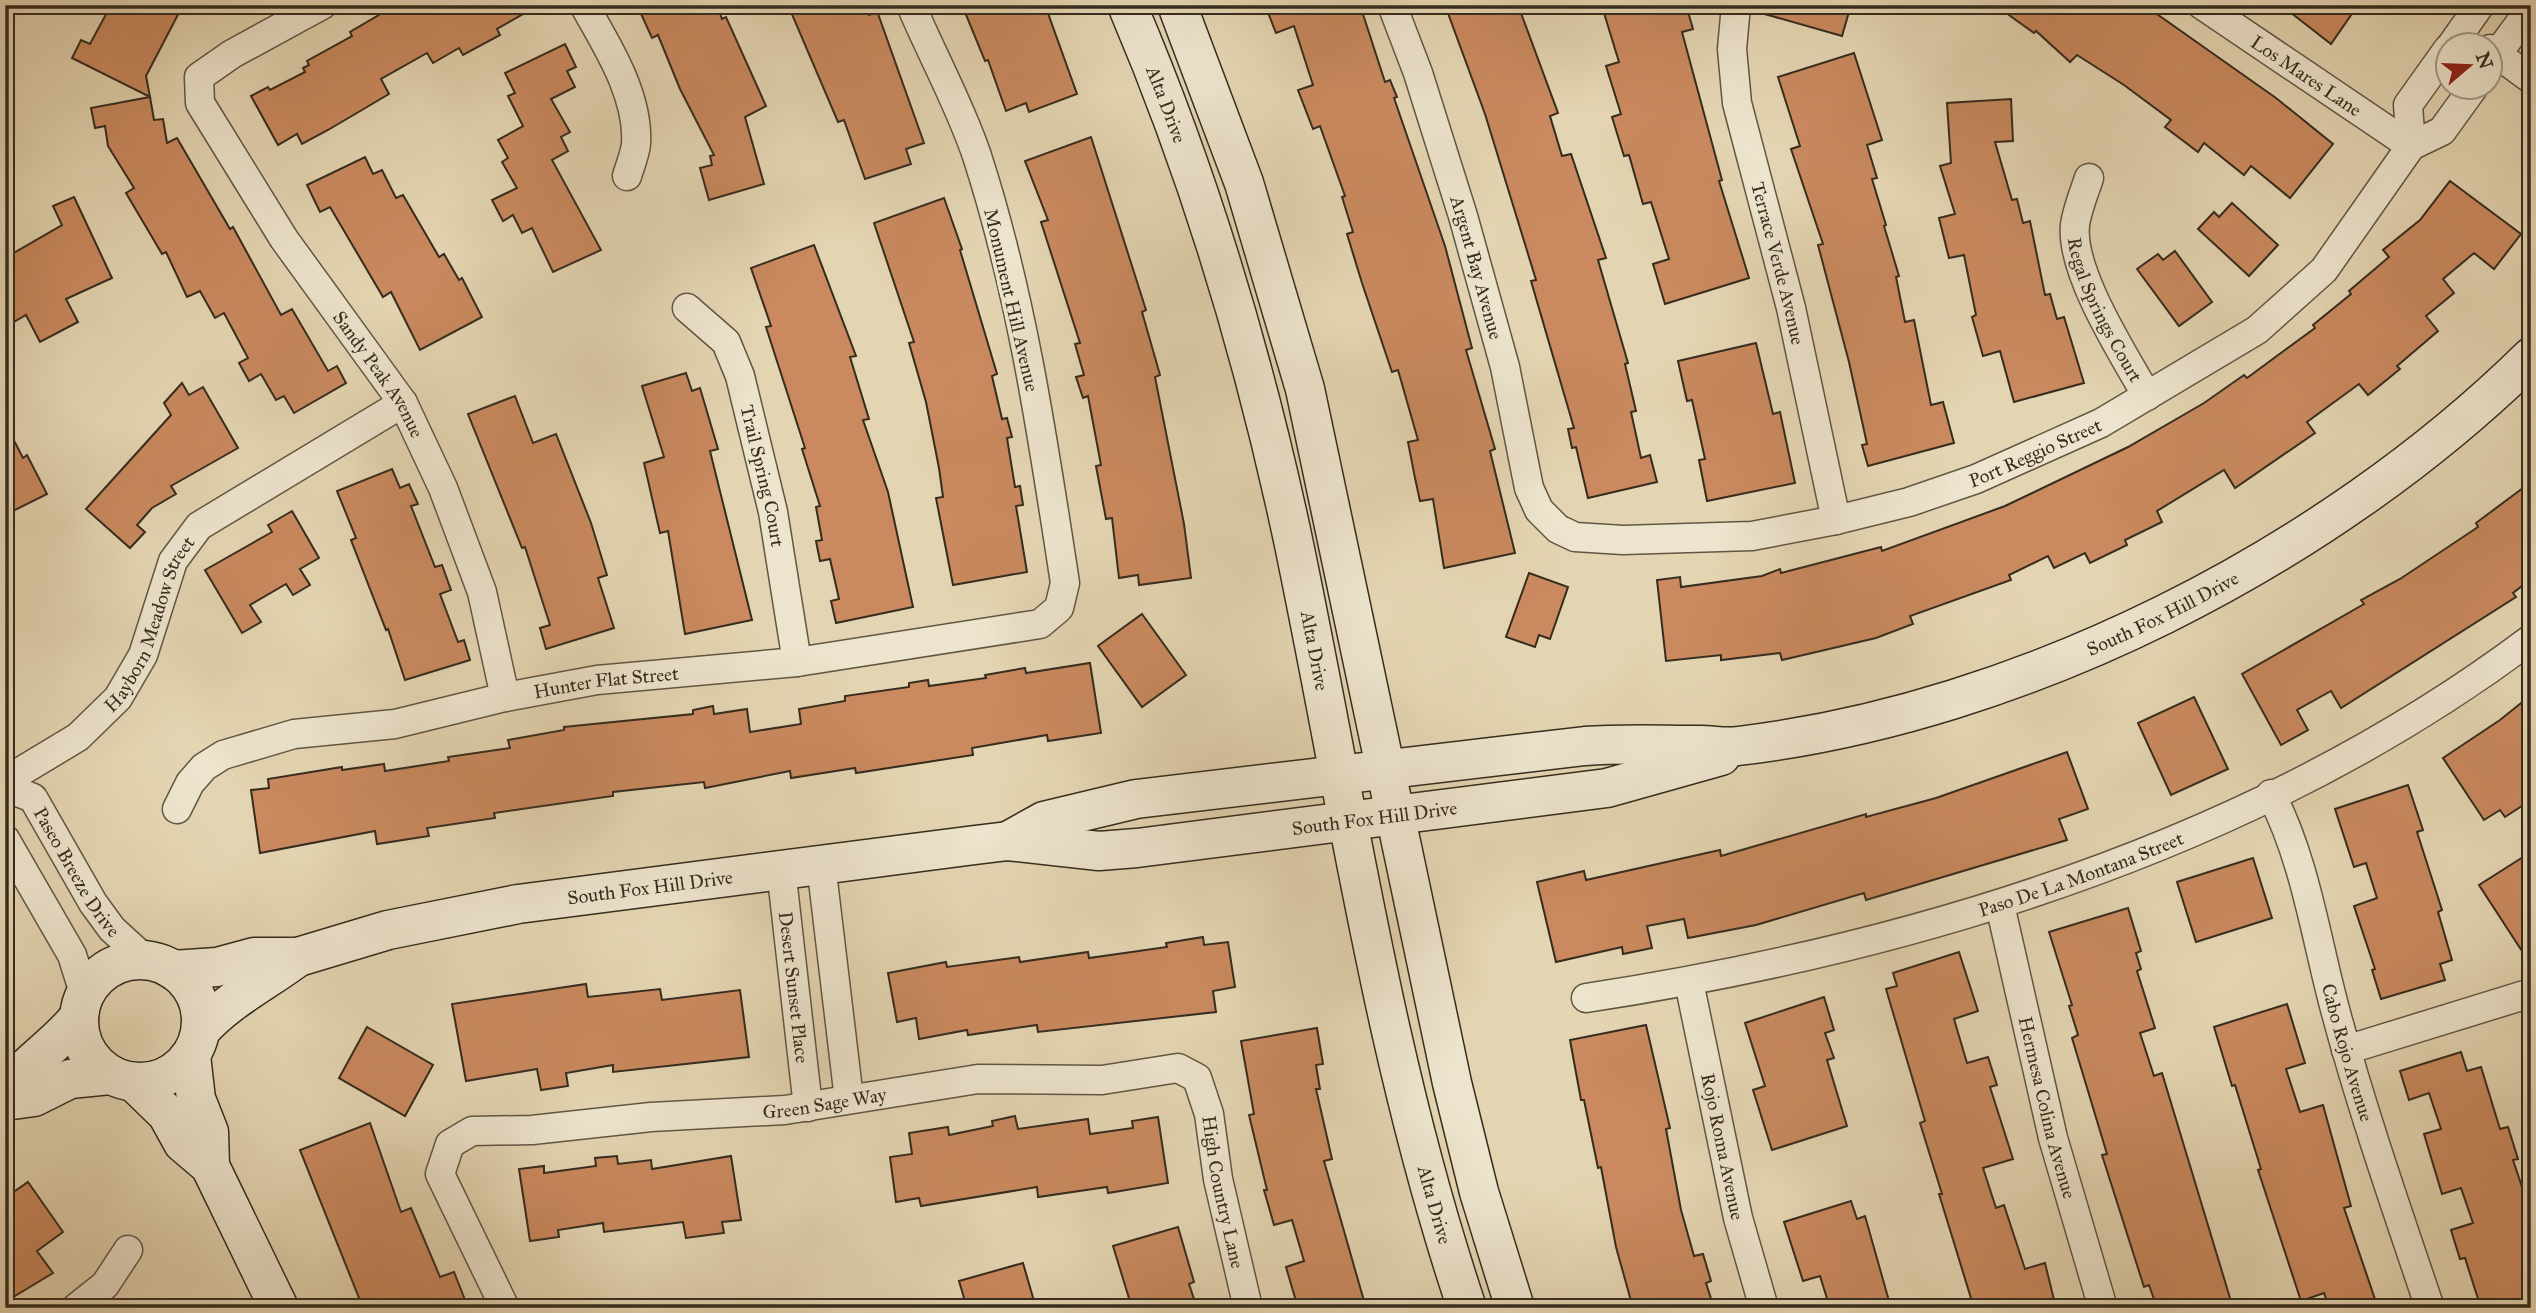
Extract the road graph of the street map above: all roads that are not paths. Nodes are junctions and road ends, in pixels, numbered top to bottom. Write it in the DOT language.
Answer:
graph roads {
  1 [pos="322,5"];
  2 [pos="584,5"];
  3 [pos="911,5"];
  4 [pos="1127,5"];
  5 [pos="1177,5"];
  6 [pos="1392,5"];
  7 [pos="1736,5"];
  8 [pos="2202,5"];
  9 [pos="2480,5"];
  10 [pos="2531,8"];
  11 [pos="2460,32"];
  12 [pos="2504,38"];
  13 [pos="2504,61"];
  14 [pos="2434,69"];
  15 [pos="2531,79"];
  16 [pos="2463,102"];
  17 [pos="2411,146"];
  18 [pos="627,176"];
  19 [pos="2089,178"];
  20 [pos="687,308"];
  21 [pos="2531,356"];
  22 [pos="2147,396"];
  23 [pos="403,402"];
  24 [pos="1836,520"];
  25 [pos="1558,529"];
  26 [pos="1059,608"];
  27 [pos="2531,639"];
  28 [pos="797,662"];
  29 [pos="505,697"];
  30 [pos="1734,747"];
  31 [pos="1386,768"];
  32 [pos="1340,774"];
  33 [pos="5,781"];
  34 [pos="5,787"];
  35 [pos="2270,794"];
  36 [pos="177,809"];
  37 [pos="1396,815"];
  38 [pos="1350,821"];
  39 [pos="5,839"];
  40 [pos="1008,841"];
  41 [pos="821,864"];
  42 [pos="781,869"];
  43 [pos="2000,905"];
  44 [pos="298,957"];
  45 [pos="160,965"];
  46 [pos="1689,982"];
  47 [pos="2531,993"];
  48 [pos="1586,998"];
  49 [pos="82,1007"];
  50 [pos="196,1043"];
  51 [pos="2346,1050"];
  52 [pos="1196,1078"];
  53 [pos="122,1079"];
  54 [pos="5,1091"];
  55 [pos="849,1099"];
  56 [pos="5,1101"];
  57 [pos="808,1107"];
  58 [pos="210,1166"];
  59 [pos="128,1251"];
  60 [pos="76,1308"];
  61 [pos="279,1308"];
  62 [pos="505,1308"];
  63 [pos="1248,1308"];
  64 [pos="1467,1308"];
  65 [pos="1515,1308"];
  66 [pos="1764,1308"];
  67 [pos="2104,1308"];
  68 [pos="2430,1308"];
  1 -- 23 [label="street, Sandy Peak Avenue"];
  2 -- 18 [label="street"];
  3 -- 26 [label="street, Monument Hill Avenue"];
  4 -- 32 [label="street, Alta Drive"];
  5 -- 31 [label="street"];
  6 -- 25 [label="street, Argent Bay Avenue"];
  7 -- 24 [label="street, Terrace Verde Avenue"];
  8 -- 17 [label="street, Los Mares Lane"];
  9 -- 11 [label="street"];
  10 -- 12 [label="street"];
  13 -- 15 [label="street"];
  14 -- 17 [label="street"];
  16 -- 17 [label="street, Port Reggio Street"];
  17 -- 22 [label="street, Port Reggio Street"];
  19 -- 22 [label="street, Regal Springs Court"];
  20 -- 28 [label="street, Trail Spring Court"];
  21 -- 30 [label="street, South Fox Hill Drive"];
  22 -- 24 [label="street, Port Reggio Street"];
  23 -- 29 [label="street, Sandy Peak Avenue"];
  23 -- 33 [label="street, Hayborn Meadow Street"];
  24 -- 25 [label="street, Port Reggio Street"];
  26 -- 28 [label="street, Hunter Flat Street"];
  27 -- 35 [label="street, Paso De La Montana Street"];
  28 -- 29 [label="street, Hunter Flat Street"];
  29 -- 36 [label="street, Hunter Flat Street"];
  30 -- 31 [label="street, South Fox Hill Drive"];
  30 -- 37 [label="street, South Fox Hill Drive"];
  31 -- 32 [label="street, South Fox Hill Drive"];
  31 -- 37 [label="street"];
  32 -- 38 [label="street, Alta Drive"];
  32 -- 40 [label="street, South Fox Hill Drive"];
  34 -- 45 [label="street, Paseo Breeze Drive"];
  35 -- 43 [label="street, Paso De La Montana Street"];
  35 -- 51 [label="street, Cabo Rojo Avenue"];
  37 -- 38 [label="street, South Fox Hill Drive"];
  37 -- 65 [label="street"];
  38 -- 40 [label="street, South Fox Hill Drive"];
  38 -- 64 [label="street, Alta Drive"];
  39 -- 49 [label="street"];
  40 -- 41 [label="street, South Fox Hill Drive"];
  41 -- 42 [label="street, South Fox Hill Drive"];
  41 -- 55 [label="street, Desert Sunset Place"];
  42 -- 44 [label="street, South Fox Hill Drive"];
  42 -- 57 [label="street, Desert Sunset Place"];
  43 -- 46 [label="street, Paso De La Montana Street"];
  43 -- 67 [label="street, Hermesa Colina Avenue"];
  44 -- 45 [label="street, South Fox Hill Drive"];
  44 -- 50 [label="street, South Fox Hill Drive"];
  45 -- 49 [label="street"];
  45 -- 50 [label="street"];
  46 -- 48 [label="street, Paso De La Montana Street"];
  46 -- 66 [label="street, Rojo Roma Avenue"];
  47 -- 51 [label="street"];
  49 -- 53 [label="street"];
  49 -- 54 [label="street"];
  50 -- 53 [label="street"];
  50 -- 58 [label="street"];
  51 -- 68 [label="street, Cabo Rojo Avenue"];
  52 -- 55 [label="street, Green Sage Way"];
  52 -- 63 [label="street, High Country Lane"];
  53 -- 56 [label="street"];
  53 -- 58 [label="street"];
  55 -- 57 [label="street, Green Sage Way"];
  57 -- 62 [label="street, Green Sage Way"];
  58 -- 61 [label="street"];
  59 -- 60 [label="street"];
}
